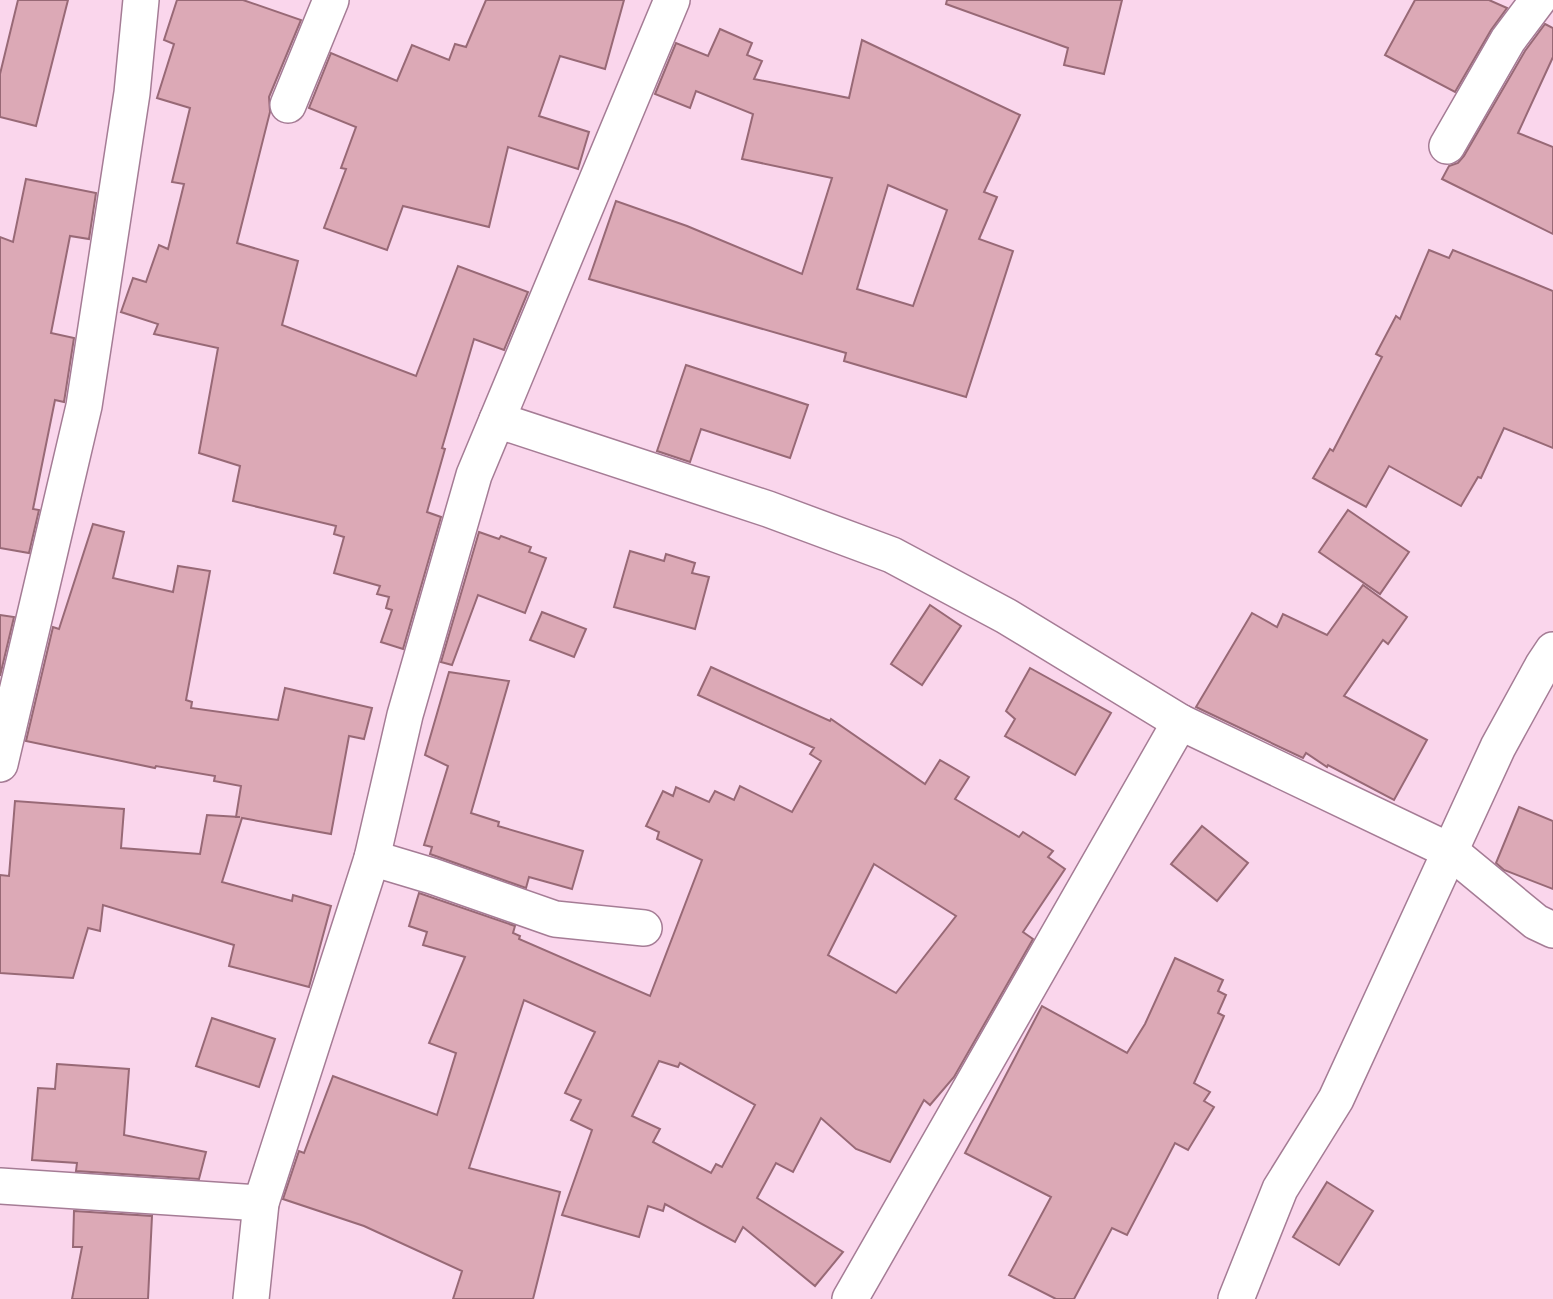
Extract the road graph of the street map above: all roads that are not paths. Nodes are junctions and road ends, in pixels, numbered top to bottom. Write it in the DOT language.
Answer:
graph roads {
  1 [pos="141,0"];
  2 [pos="331,0"];
  3 [pos="672,0"];
  4 [pos="1538,0"];
  5 [pos="288,105"];
  6 [pos="1447,146"];
  7 [pos="497,421"];
  8 [pos="1553,650"];
  9 [pos="1180,722"];
  10 [pos="0,764"];
  11 [pos="1450,851"];
  12 [pos="372,858"];
  13 [pos="644,928"];
  14 [pos="1553,930"];
  15 [pos="0,1185"];
  16 [pos="261,1203"];
  17 [pos="251,1299"];
  18 [pos="850,1299"];
  19 [pos="1236,1299"];
  1 -- 10 [label="street"];
  2 -- 5 [label="street"];
  3 -- 7 [label="street"];
  4 -- 6 [label="street"];
  7 -- 9 [label="street"];
  7 -- 12 [label="street"];
  8 -- 11 [label="street"];
  9 -- 11 [label="street"];
  9 -- 18 [label="street"];
  11 -- 14 [label="street"];
  11 -- 19 [label="street"];
  12 -- 13 [label="street"];
  12 -- 16 [label="street"];
  15 -- 16 [label="street"];
  16 -- 17 [label="street"];
}
